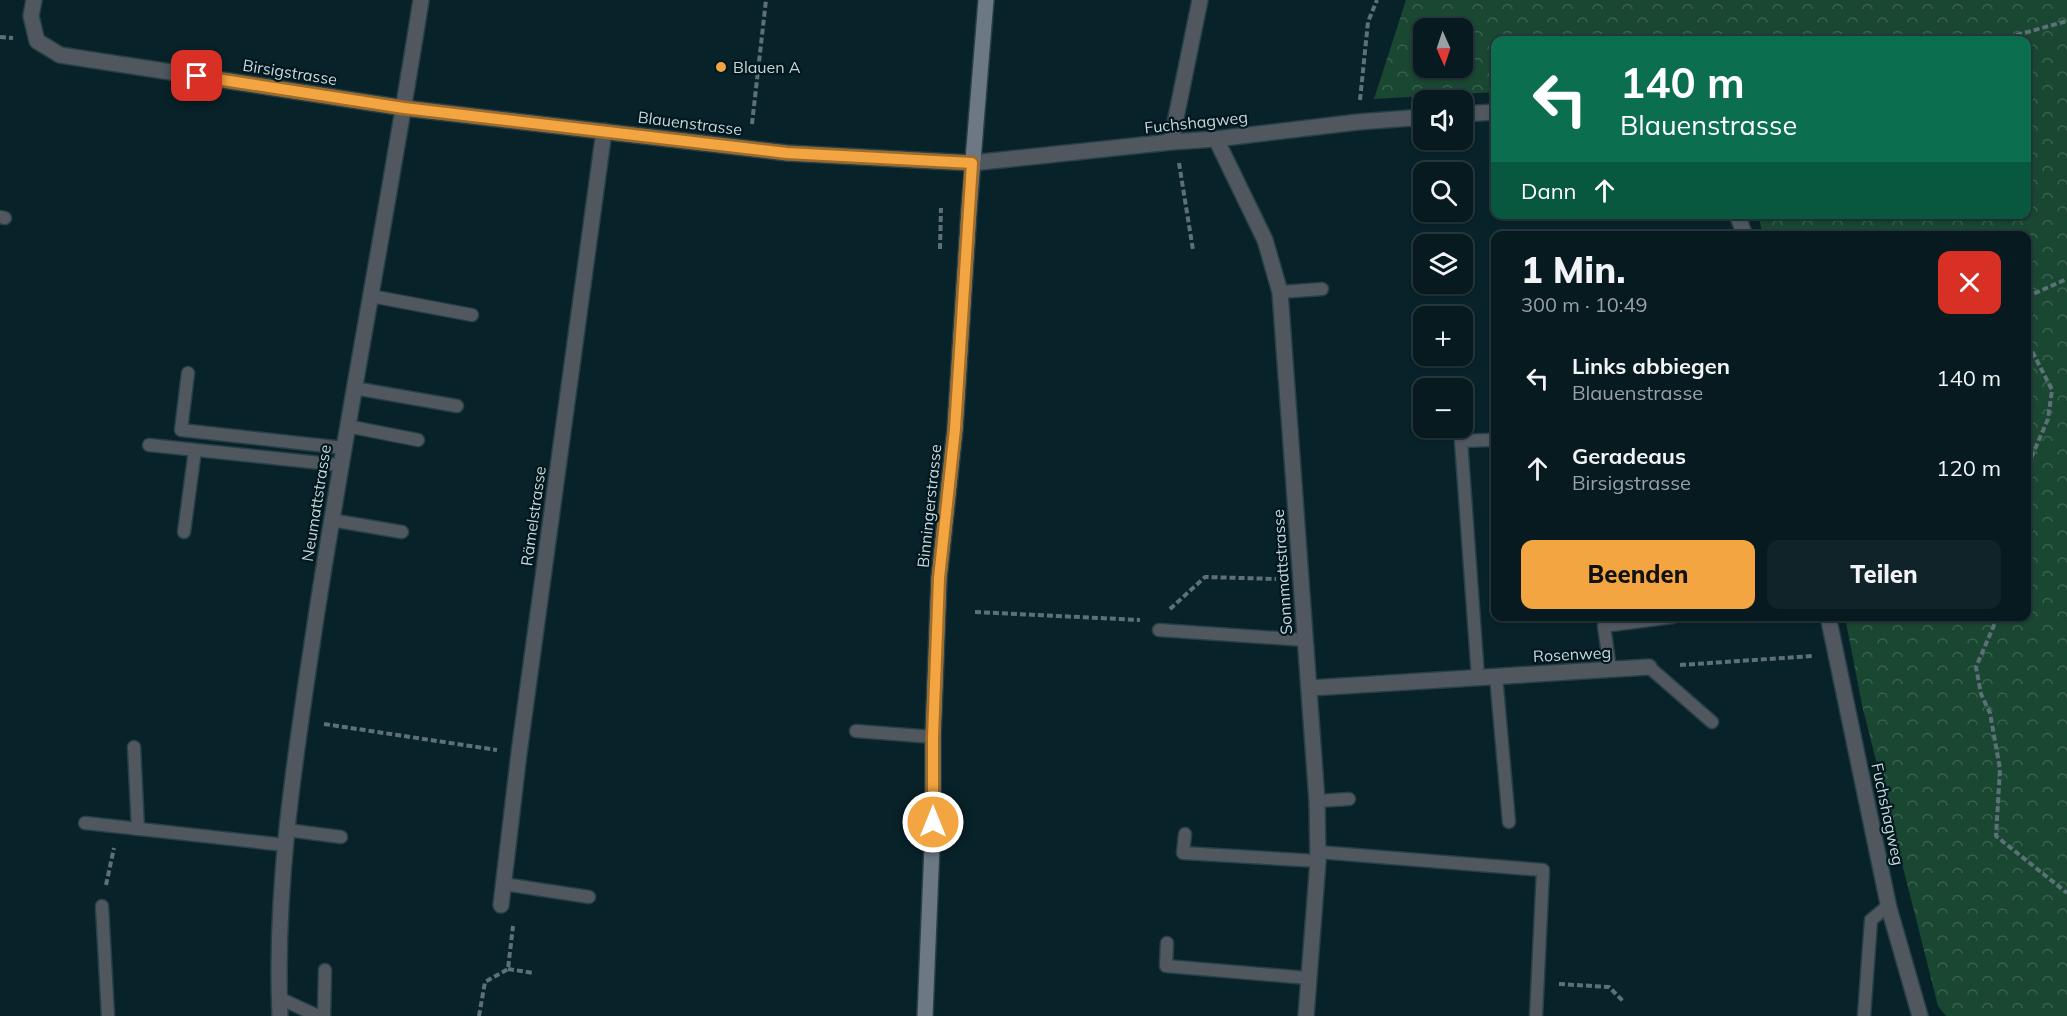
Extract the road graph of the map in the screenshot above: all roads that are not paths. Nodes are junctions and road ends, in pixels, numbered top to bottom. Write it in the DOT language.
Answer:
graph roads {
  1 [pos="34,0"];
  2 [pos="421,0"];
  3 [pos="986,0"];
  4 [pos="1200,0"];
  5 [pos="404,108"];
  6 [pos="1491,112"];
  7 [pos="1473,113"];
  8 [pos="1413,118"];
  9 [pos="604,131"];
  10 [pos="1216,139"];
  11 [pos="1173,142"];
  12 [pos="972,163"];
  13 [pos="1322,289"];
  14 [pos="1280,292"];
  15 [pos="371,296"];
  16 [pos="472,315"];
  17 [pos="188,374"];
  18 [pos="354,388"];
  19 [pos="457,406"];
  20 [pos="347,426"];
  21 [pos="418,440"];
  22 [pos="1490,440"];
  23 [pos="149,446"];
  24 [pos="344,448"];
  25 [pos="195,450"];
  26 [pos="340,465"];
  27 [pos="331,520"];
  28 [pos="184,532"];
  29 [pos="402,532"];
  30 [pos="1642,621"];
  31 [pos="1829,621"];
  32 [pos="1159,630"];
  33 [pos="1305,640"];
  34 [pos="1649,667"];
  35 [pos="1610,669"];
  36 [pos="1496,676"];
  37 [pos="1478,677"];
  38 [pos="1310,688"];
  39 [pos="1712,722"];
  40 [pos="856,731"];
  41 [pos="933,737"];
  42 [pos="134,747"];
  43 [pos="1349,799"];
  44 [pos="1317,801"];
  45 [pos="1509,822"];
  46 [pos="85,823"];
  47 [pos="138,829"];
  48 [pos="1185,834"];
  49 [pos="286,837"];
  50 [pos="341,837"];
  51 [pos="1318,856"];
  52 [pos="504,884"];
  53 [pos="589,897"];
  54 [pos="501,905"];
  55 [pos="1888,905"];
  56 [pos="102,906"];
  57 [pos="1167,943"];
  58 [pos="325,970"];
  59 [pos="1308,978"];
  60 [pos="279,998"];
  61 [pos="108,1016"];
  62 [pos="280,1016"];
  63 [pos="318,1016"];
  64 [pos="324,1016"];
  65 [pos="925,1016"];
  66 [pos="1306,1016"];
  67 [pos="1536,1016"];
  68 [pos="1864,1016"];
  69 [pos="1920,1016"];
  1 -- 5 [label="street, Birsigstrasse"];
  2 -- 5 [label="street, Neumattstrasse"];
  3 -- 12 [label="main road, Binningerstrasse"];
  4 -- 11 [label="street"];
  5 -- 9 [label="street, Blauenstrasse"];
  5 -- 15 [label="street, Neumattstrasse"];
  6 -- 7 [label="street"];
  8 -- 10 [label="street, Fuchshagweg"];
  9 -- 12 [label="street, Blauenstrasse"];
  9 -- 52 [label="street, Rämelstrasse"];
  10 -- 11 [label="street, Fuchshagweg"];
  10 -- 14 [label="street, Sonnmattstrasse"];
  11 -- 12 [label="street, Fuchshagweg"];
  12 -- 41 [label="main road, Binningerstrasse"];
  13 -- 14 [label="lane"];
  14 -- 33 [label="street, Sonnmattstrasse"];
  15 -- 16 [label="lane"];
  15 -- 18 [label="street, Neumattstrasse"];
  17 -- 24 [label="lane"];
  18 -- 19 [label="lane"];
  18 -- 20 [label="street, Neumattstrasse"];
  20 -- 21 [label="lane"];
  20 -- 24 [label="street, Neumattstrasse"];
  22 -- 37 [label="lane"];
  23 -- 25 [label="lane"];
  24 -- 26 [label="street, Neumattstrasse"];
  25 -- 26 [label="lane"];
  25 -- 28 [label="lane"];
  26 -- 27 [label="street, Neumattstrasse"];
  27 -- 29 [label="lane"];
  27 -- 49 [label="street, Neumattstrasse"];
  30 -- 35 [label="lane"];
  31 -- 55 [label="street, Fuchshagweg"];
  32 -- 33 [label="lane"];
  33 -- 38 [label="street, Sonnmattstrasse"];
  34 -- 35 [label="street, Rosenweg"];
  34 -- 39 [label="lane"];
  35 -- 36 [label="street, Rosenweg"];
  36 -- 37 [label="street, Rosenweg"];
  36 -- 45 [label="lane"];
  37 -- 38 [label="street, Rosenweg"];
  38 -- 44 [label="street, Sonnmattstrasse"];
  40 -- 41 [label="lane"];
  41 -- 65 [label="main road, Binningerstrasse"];
  42 -- 47 [label="lane"];
  43 -- 44 [label="lane"];
  44 -- 51 [label="street, Sonnmattstrasse"];
  46 -- 47 [label="lane"];
  47 -- 49 [label="lane"];
  48 -- 51 [label="lane"];
  49 -- 50 [label="lane"];
  49 -- 60 [label="street, Neumattstrasse"];
  51 -- 59 [label="street, Sonnmattstrasse"];
  51 -- 67 [label="lane"];
  52 -- 53 [label="lane"];
  52 -- 54 [label="street, Rämelstrasse"];
  55 -- 68 [label="lane"];
  55 -- 69 [label="street, Fuchshagweg"];
  56 -- 61 [label="lane"];
  57 -- 59 [label="lane"];
  58 -- 64 [label="lane"];
  59 -- 66 [label="street, Sonnmattstrasse"];
  60 -- 62 [label="street, Neumattstrasse"];
  60 -- 63 [label="lane"];
}
